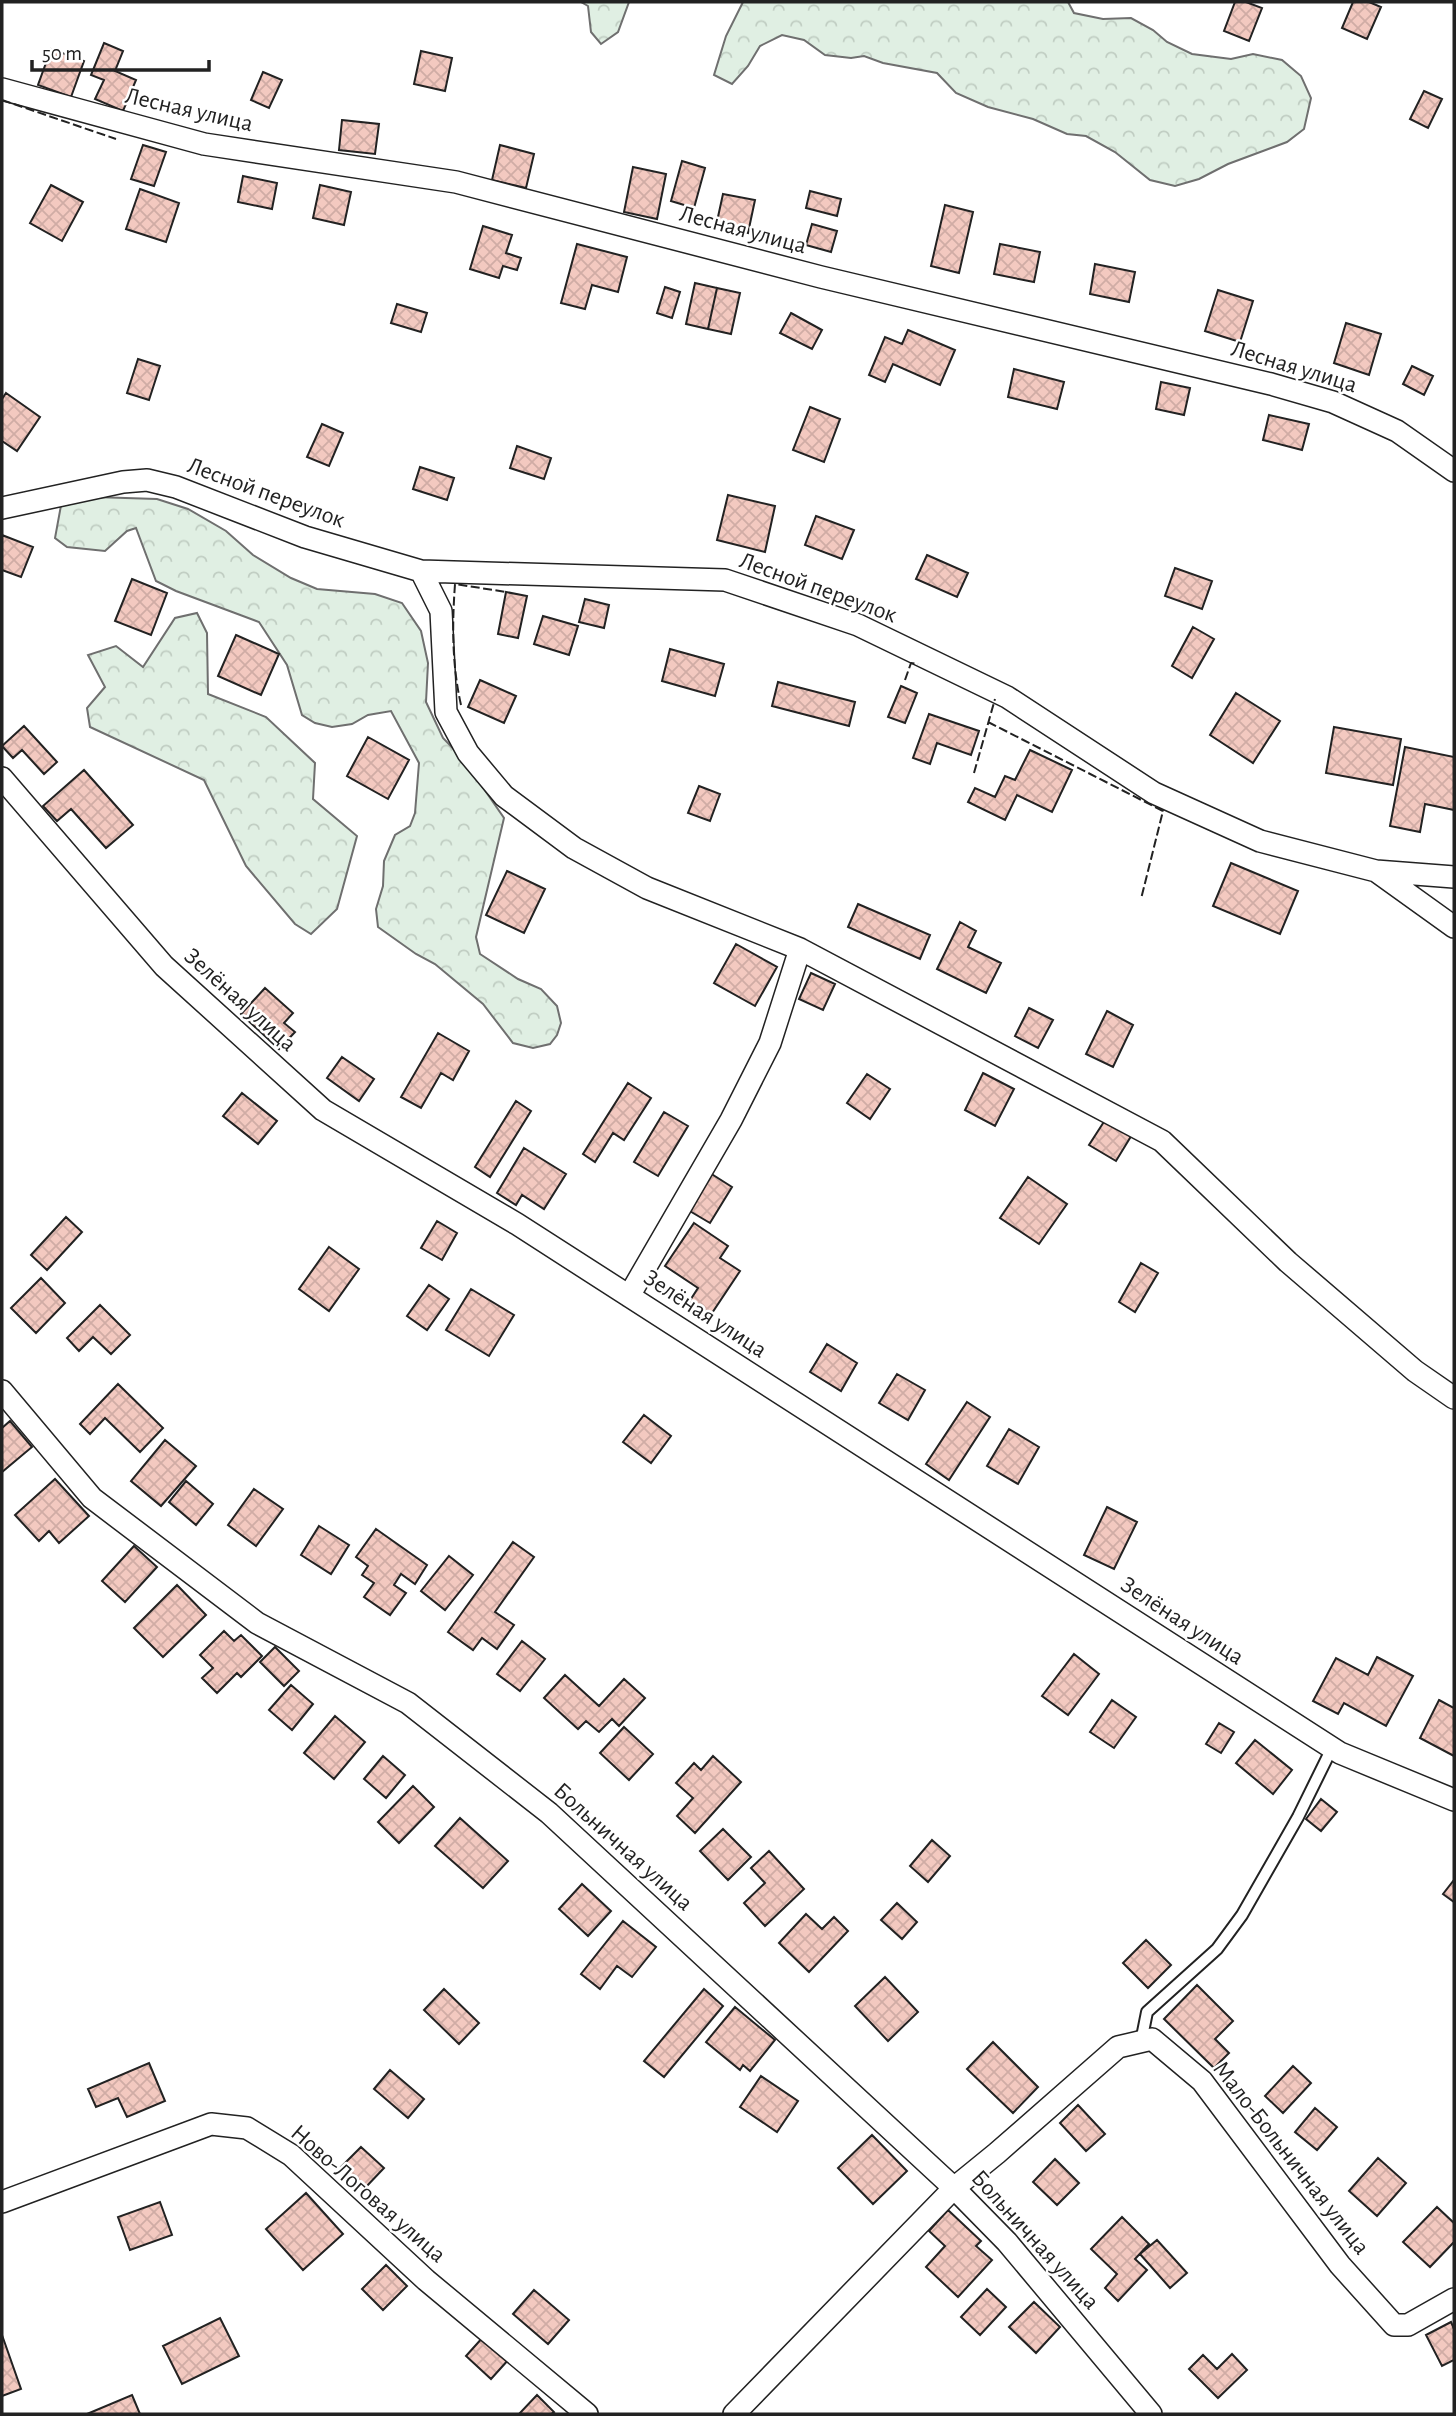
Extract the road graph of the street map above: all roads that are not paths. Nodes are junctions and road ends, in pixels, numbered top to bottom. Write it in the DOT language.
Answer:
graph roads {
  1 [pos="2,89"];
  2 [pos="1454,471"];
  3 [pos="2,508"];
  4 [pos="421,571"];
  5 [pos="2,778"];
  6 [pos="1376,871"];
  7 [pos="1454,877"];
  8 [pos="1454,927"];
  9 [pos="800,949"];
  10 [pos="629,1296"];
  11 [pos="2,1391"];
  12 [pos="1454,1398"];
  13 [pos="1332,1748"];
  14 [pos="1454,1800"];
  15 [pos="1141,2042"];
  16 [pos="954,2188"];
  17 [pos="2,2202"];
  18 [pos="1454,2298"];
  19 [pos="587,2414"];
  20 [pos="734,2414"];
  21 [pos="1151,2414"];
  1 -- 2 [label="street, Лесная улица"];
  3 -- 4 [label="street, Лесной переулок"];
  4 -- 6 [label="street, Лесной переулок"];
  4 -- 9 [label="street"];
  5 -- 10 [label="street, Зелёная улица"];
  6 -- 7 [label="street, Лесной переулок"];
  6 -- 8 [label="street"];
  9 -- 10 [label="street"];
  9 -- 12 [label="street"];
  10 -- 13 [label="street, Зелёная улица"];
  11 -- 16 [label="street, Больничная улица"];
  13 -- 14 [label="street, Зелёная улица"];
  13 -- 15 [label="lane"];
  15 -- 16 [label="street"];
  15 -- 18 [label="street, Мало-Больничная улица"];
  16 -- 20 [label="street"];
  16 -- 21 [label="street, Больничная улица"];
  17 -- 19 [label="street, Ново-Логовая улица"];
}
